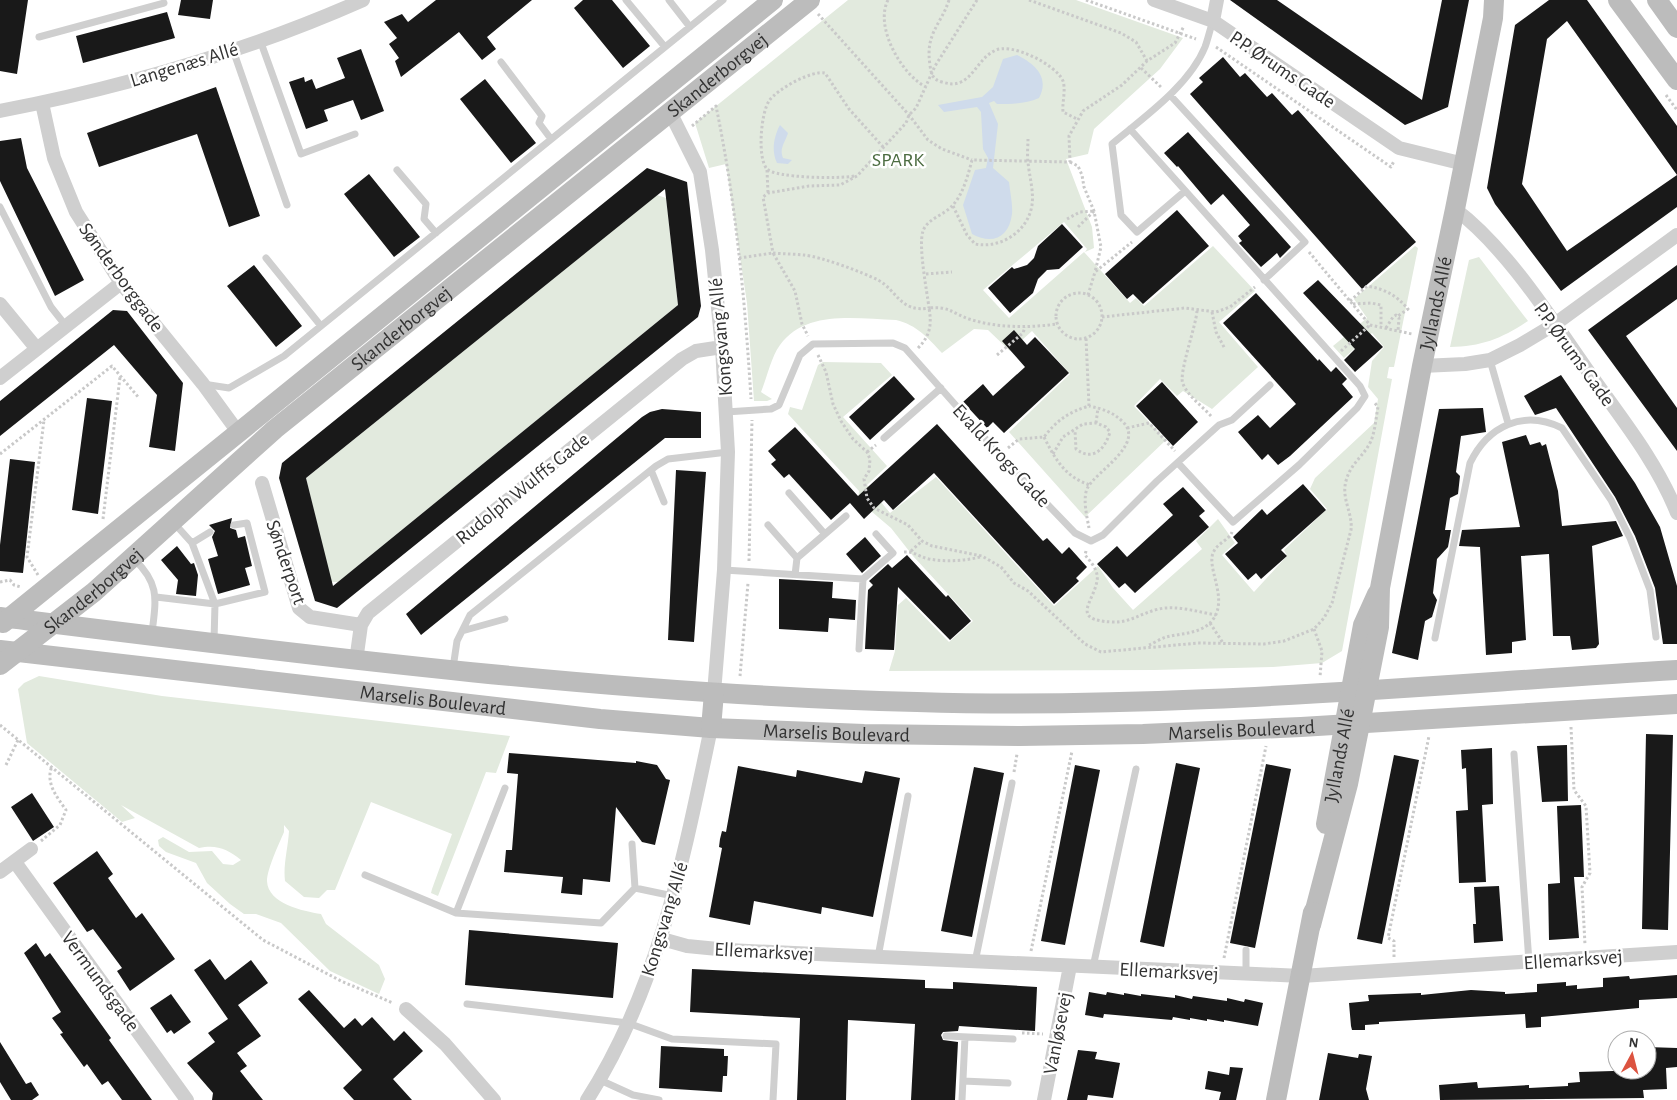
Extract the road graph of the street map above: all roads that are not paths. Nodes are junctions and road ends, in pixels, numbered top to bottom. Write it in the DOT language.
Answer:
graph roads {
  1 [pos="364,0"];
  2 [pos="626,0"];
  3 [pos="669,0"];
  4 [pos="723,0"];
  5 [pos="773,0"];
  6 [pos="1154,0"];
  7 [pos="1217,0"];
  8 [pos="1504,0"];
  9 [pos="1618,0"];
  10 [pos="1657,0"];
  11 [pos="164,3"];
  12 [pos="813,6"];
  13 [pos="1495,6"];
  14 [pos="1213,21"];
  15 [pos="690,27"];
  16 [pos="1677,28"];
  17 [pos="39,38"];
  18 [pos="260,40"];
  19 [pos="664,47"];
  20 [pos="233,50"];
  21 [pos="501,62"];
  22 [pos="1677,80"];
  23 [pos="1170,95"];
  24 [pos="42,103"];
  25 [pos="0,111"];
  26 [pos="670,112"];
  27 [pos="1130,129"];
  28 [pos="354,134"];
  29 [pos="551,140"];
  30 [pos="1464,164"];
  31 [pos="397,170"];
  32 [pos="1184,191"];
  33 [pos="287,204"];
  34 [pos="0,207"];
  35 [pos="1456,209"];
  36 [pos="436,233"];
  37 [pos="1677,235"];
  38 [pos="266,258"];
  39 [pos="1264,280"];
  40 [pos="121,283"];
  41 [pos="0,304"];
  42 [pos="1555,324"];
  43 [pos="66,326"];
  44 [pos="321,326"];
  45 [pos="722,347"];
  46 [pos="37,349"];
  47 [pos="1490,360"];
  48 [pos="1422,366"];
  49 [pos="0,378"];
  50 [pos="202,384"];
  51 [pos="1270,385"];
  52 [pos="941,388"];
  53 [pos="726,412"];
  54 [pos="1508,423"];
  55 [pos="238,432"];
  56 [pos="884,438"];
  57 [pos="728,452"];
  58 [pos="1178,463"];
  59 [pos="651,470"];
  60 [pos="262,483"];
  61 [pos="789,493"];
  62 [pos="664,502"];
  63 [pos="1677,513"];
  64 [pos="846,516"];
  65 [pos="172,521"];
  66 [pos="234,525"];
  67 [pos="768,525"];
  68 [pos="210,532"];
  69 [pos="824,533"];
  70 [pos="876,534"];
  71 [pos="192,543"];
  72 [pos="132,557"];
  73 [pos="797,558"];
  74 [pos="724,570"];
  75 [pos="795,575"];
  76 [pos="863,580"];
  77 [pos="156,597"];
  78 [pos="215,604"];
  79 [pos="3,620"];
  80 [pos="505,620"];
  81 [pos="53,624"];
  82 [pos="361,625"];
  83 [pos="462,631"];
  84 [pos="151,636"];
  85 [pos="1656,637"];
  86 [pos="1435,638"];
  87 [pos="214,643"];
  88 [pos="859,649"];
  89 [pos="8,651"];
  90 [pos="356,661"];
  91 [pos="0,665"];
  92 [pos="1677,670"];
  93 [pos="453,671"];
  94 [pos="1359,690"];
  95 [pos="714,693"];
  96 [pos="1677,704"];
  97 [pos="1352,724"];
  98 [pos="711,728"];
  99 [pos="1514,754"];
  100 [pos="1136,769"];
  101 [pos="1012,783"];
  102 [pos="504,788"];
  103 [pos="908,796"];
  104 [pos="632,844"];
  105 [pos="31,849"];
  106 [pos="15,862"];
  107 [pos="0,872"];
  108 [pos="365,875"];
  109 [pos="635,888"];
  110 [pos="673,896"];
  111 [pos="456,913"];
  112 [pos="662,939"];
  113 [pos="1246,950"];
  114 [pos="1677,952"];
  115 [pos="878,957"];
  116 [pos="975,962"];
  117 [pos="1529,962"];
  118 [pos="1070,966"];
  119 [pos="1093,967"];
  120 [pos="1246,974"];
  121 [pos="1301,976"];
  122 [pos="467,1004"];
  123 [pos="406,1009"];
  124 [pos="628,1023"];
  125 [pos="946,1036"];
  126 [pos="964,1036"];
  127 [pos="1013,1040"];
  128 [pos="600,1080"];
  129 [pos="963,1081"];
  130 [pos="1008,1083"];
  131 [pos="187,1100"];
  132 [pos="494,1100"];
  133 [pos="587,1100"];
  134 [pos="659,1100"];
  135 [pos="774,1100"];
  136 [pos="962,1100"];
  137 [pos="1044,1100"];
  138 [pos="1276,1100"];
  1 -- 18 [label="street, Langenæs Allé"];
  2 -- 19 [label="lane"];
  3 -- 15 [label="lane"];
  4 -- 15 [label="lane"];
  5 -- 55 [label="main road, Skanderborgvej"];
  6 -- 14 [label="street, P.P. Ørums Gade"];
  7 -- 14 [label="street"];
  8 -- 13 [label="main road, Jyllands Allé"];
  9 -- 22 [label="main road"];
  10 -- 16 [label="main road"];
  11 -- 17 [label="lane"];
  12 -- 26 [label="main road, Skanderborgvej"];
  13 -- 30 [label="main road, Jyllands Allé"];
  14 -- 23 [label="lane"];
  14 -- 30 [label="street, P.P. Ørums Gade"];
  15 -- 19 [label="lane"];
  18 -- 20 [label="street, Langenæs Allé"];
  18 -- 28 [label="lane"];
  19 -- 29 [label="lane"];
  20 -- 24 [label="street, Langenæs Allé"];
  20 -- 33 [label="lane"];
  21 -- 29 [label="lane"];
  23 -- 27 [label="lane"];
  23 -- 39 [label="lane"];
  24 -- 25 [label="street, Langenæs Allé"];
  24 -- 40 [label="street, Sønderborggade"];
  26 -- 45 [label="street, Kongsvang Allé"];
  26 -- 65 [label="main road, Skanderborgvej"];
  27 -- 32 [label="lane"];
  27 -- 32 [label="lane"];
  29 -- 36 [label="lane"];
  30 -- 35 [label="main road, Jyllands Allé"];
  31 -- 36 [label="lane"];
  32 -- 39 [label="lane"];
  34 -- 43 [label="lane"];
  35 -- 42 [label="street, P.P. Ørums Gade"];
  35 -- 48 [label="main road, Jyllands Allé"];
  36 -- 44 [label="lane"];
  37 -- 42 [label="street"];
  38 -- 44 [label="lane"];
  39 -- 58 [label="lane"];
  40 -- 43 [label="street"];
  40 -- 50 [label="street, Sønderborggade"];
  41 -- 46 [label="street"];
  42 -- 47 [label="street"];
  42 -- 63 [label="street, P.P. Ørums Gade"];
  43 -- 46 [label="street"];
  44 -- 50 [label="lane"];
  45 -- 53 [label="street, Kongsvang Allé"];
  45 -- 82 [label="street, Rudolph Wulffs Gade"];
  46 -- 49 [label="street"];
  47 -- 48 [label="street"];
  47 -- 54 [label="lane"];
  48 -- 94 [label="main road, Jyllands Allé"];
  50 -- 55 [label="street, Sønderborggade"];
  51 -- 58 [label="lane"];
  52 -- 53 [label="lane, Evald Krogs Gade"];
  52 -- 56 [label="lane"];
  52 -- 58 [label="lane, Evald Krogs Gade"];
  53 -- 57 [label="street, Kongsvang Allé"];
  54 -- 85 [label="lane"];
  54 -- 86 [label="lane"];
  55 -- 79 [label="main road, Skanderborgvej"];
  57 -- 59 [label="lane"];
  57 -- 74 [label="street, Kongsvang Allé"];
  59 -- 62 [label="lane"];
  59 -- 83 [label="lane"];
  60 -- 82 [label="street, Sønderport"];
  61 -- 69 [label="lane"];
  64 -- 69 [label="lane"];
  65 -- 71 [label="lane"];
  65 -- 72 [label="main road, Skanderborgvej"];
  66 -- 78 [label="lane"];
  67 -- 73 [label="lane"];
  68 -- 71 [label="lane"];
  69 -- 73 [label="lane"];
  70 -- 76 [label="lane"];
  71 -- 78 [label="lane"];
  72 -- 77 [label="lane"];
  72 -- 81 [label="main road, Skanderborgvej"];
  73 -- 75 [label="lane"];
  74 -- 75 [label="lane"];
  74 -- 95 [label="street, Kongsvang Allé"];
  75 -- 76 [label="lane"];
  76 -- 88 [label="lane"];
  77 -- 78 [label="lane"];
  77 -- 84 [label="lane"];
  78 -- 87 [label="lane"];
  79 -- 81 [label="main road, Marselis Boulevard"];
  80 -- 83 [label="lane"];
  81 -- 84 [label="main road, Marselis Boulevard"];
  81 -- 89 [label="main road, Skanderborgvej"];
  82 -- 90 [label="street"];
  83 -- 93 [label="lane"];
  84 -- 87 [label="main road, Marselis Boulevard"];
  87 -- 90 [label="main road, Marselis Boulevard"];
  89 -- 91 [label="main road, Skanderborgvej"];
  89 -- 98 [label="main road, Marselis Boulevard"];
  90 -- 93 [label="main road, Marselis Boulevard"];
  92 -- 94 [label="main road, Marselis Boulevard"];
  93 -- 95 [label="main road, Marselis Boulevard"];
  94 -- 95 [label="main road, Marselis Boulevard"];
  94 -- 97 [label="main road, Jyllands Allé"];
  95 -- 98 [label="main road"];
  96 -- 97 [label="main road, Marselis Boulevard"];
  97 -- 98 [label="main road, Marselis Boulevard"];
  97 -- 121 [label="main road, Jyllands Allé"];
  98 -- 110 [label="street, Kongsvang Allé"];
  99 -- 117 [label="lane"];
  100 -- 119 [label="lane"];
  101 -- 116 [label="lane"];
  102 -- 111 [label="lane"];
  103 -- 115 [label="lane"];
  104 -- 109 [label="lane"];
  105 -- 106 [label="street"];
  106 -- 107 [label="street"];
  106 -- 131 [label="street, Vermundsgade"];
  108 -- 111 [label="lane"];
  109 -- 110 [label="lane"];
  109 -- 111 [label="lane"];
  110 -- 112 [label="street, Kongsvang Allé"];
  112 -- 115 [label="street, Ellemarksvej"];
  112 -- 124 [label="street, Kongsvang Allé"];
  113 -- 120 [label="lane"];
  114 -- 117 [label="street, Ellemarksvej"];
  115 -- 116 [label="street, Ellemarksvej"];
  116 -- 118 [label="street, Ellemarksvej"];
  117 -- 121 [label="street, Ellemarksvej"];
  118 -- 119 [label="street, Ellemarksvej"];
  118 -- 137 [label="street, Vanløsevej"];
  119 -- 120 [label="street, Ellemarksvej"];
  120 -- 121 [label="street, Ellemarksvej"];
  121 -- 138 [label="main road, Jyllands Allé"];
  122 -- 124 [label="lane"];
  123 -- 132 [label="street"];
  124 -- 128 [label="street, Kongsvang Allé"];
  124 -- 135 [label="lane"];
  125 -- 126 [label="lane"];
  126 -- 127 [label="lane"];
  126 -- 129 [label="lane"];
  128 -- 133 [label="street, Kongsvang Allé"];
  128 -- 134 [label="lane"];
  129 -- 130 [label="lane"];
  129 -- 136 [label="lane"];
}
